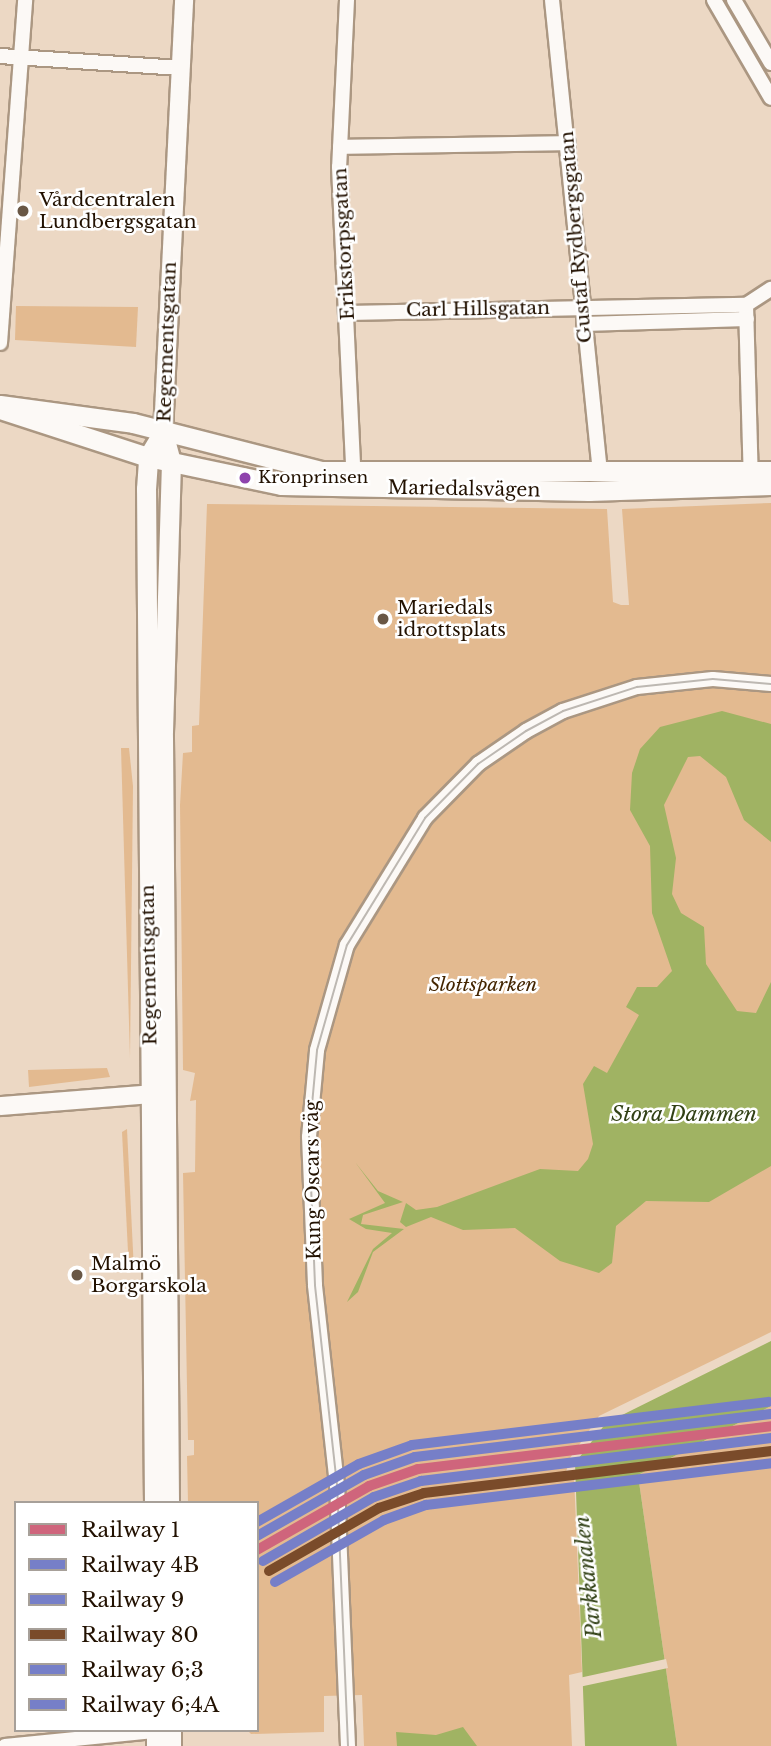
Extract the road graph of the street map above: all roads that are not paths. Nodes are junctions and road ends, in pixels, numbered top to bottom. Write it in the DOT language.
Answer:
graph roads {
  1 [pos="25,0"];
  2 [pos="184,0"];
  3 [pos="347,0"];
  4 [pos="552,0"];
  5 [pos="714,0"];
  6 [pos="734,0"];
  7 [pos="0,56"];
  8 [pos="21,57"];
  9 [pos="771,63"];
  10 [pos="180,68"];
  11 [pos="771,98"];
  12 [pos="568,143"];
  13 [pos="340,147"];
  14 [pos="771,289"];
  15 [pos="582,307"];
  16 [pos="746,312"];
  17 [pos="348,313"];
  18 [pos="584,324"];
  19 [pos="0,342"];
  20 [pos="0,407"];
  21 [pos="163,432"];
  22 [pos="148,457"];
  23 [pos="171,462"];
  24 [pos="771,471"];
  25 [pos="600,474"];
  26 [pos="751,478"];
  27 [pos="354,480"];
  28 [pos="771,485"];
  29 [pos="771,684"];
  30 [pos="158,1093"];
  31 [pos="0,1106"];
  32 [pos="154,1501"];
  33 [pos="169,1501"];
  34 [pos="146,1732"];
  35 [pos="5,1746"];
  36 [pos="348,1746"];
  1 -- 8 [label="street"];
  2 -- 10 [label="street, Regementsgatan"];
  3 -- 13 [label="street, Erikstorpsgatan"];
  4 -- 12 [label="street, Gustaf Rydbergsgatan"];
  5 -- 11 [label="street"];
  6 -- 9 [label="street"];
  7 -- 8 [label="street"];
  8 -- 10 [label="street"];
  8 -- 19 [label="street"];
  10 -- 21 [label="street, Regementsgatan"];
  12 -- 13 [label="street"];
  12 -- 15 [label="street, Gustaf Rydbergsgatan"];
  13 -- 17 [label="street, Erikstorpsgatan"];
  14 -- 16 [label="street"];
  15 -- 16 [label="street, Carl Hillsgatan"];
  15 -- 17 [label="street, Carl Hillsgatan"];
  15 -- 18 [label="street, Gustaf Rydbergsgatan"];
  16 -- 18 [label="street"];
  16 -- 26 [label="street"];
  17 -- 27 [label="street, Erikstorpsgatan"];
  18 -- 25 [label="street, Gustaf Rydbergsgatan"];
  20 -- 21 [label="main road, Mariedalsvägen"];
  20 -- 22 [label="main road, Mariedalsvägen"];
  21 -- 22 [label="main road, Regementsgatan"];
  21 -- 23 [label="main road, Regementsgatan"];
  21 -- 27 [label="main road, Mariedalsvägen"];
  22 -- 23 [label="main road, Mariedalsvägen"];
  22 -- 30 [label="main road, Regementsgatan"];
  23 -- 27 [label="main road, Mariedalsvägen"];
  23 -- 30 [label="main road, Regementsgatan"];
  24 -- 26 [label="main road, Mariedalsvägen"];
  25 -- 26 [label="main road, Mariedalsvägen"];
  25 -- 27 [label="main road, Mariedalsvägen"];
  26 -- 27 [label="main road, Mariedalsvägen"];
  26 -- 28 [label="main road, Mariedalsvägen"];
  29 -- 36 [label="street, Kung Oscars väg"];
  30 -- 31 [label="street"];
  30 -- 32 [label="main road, Regementsgatan"];
  30 -- 33 [label="main road, Regementsgatan"];
  34 -- 35 [label="street"];
}
